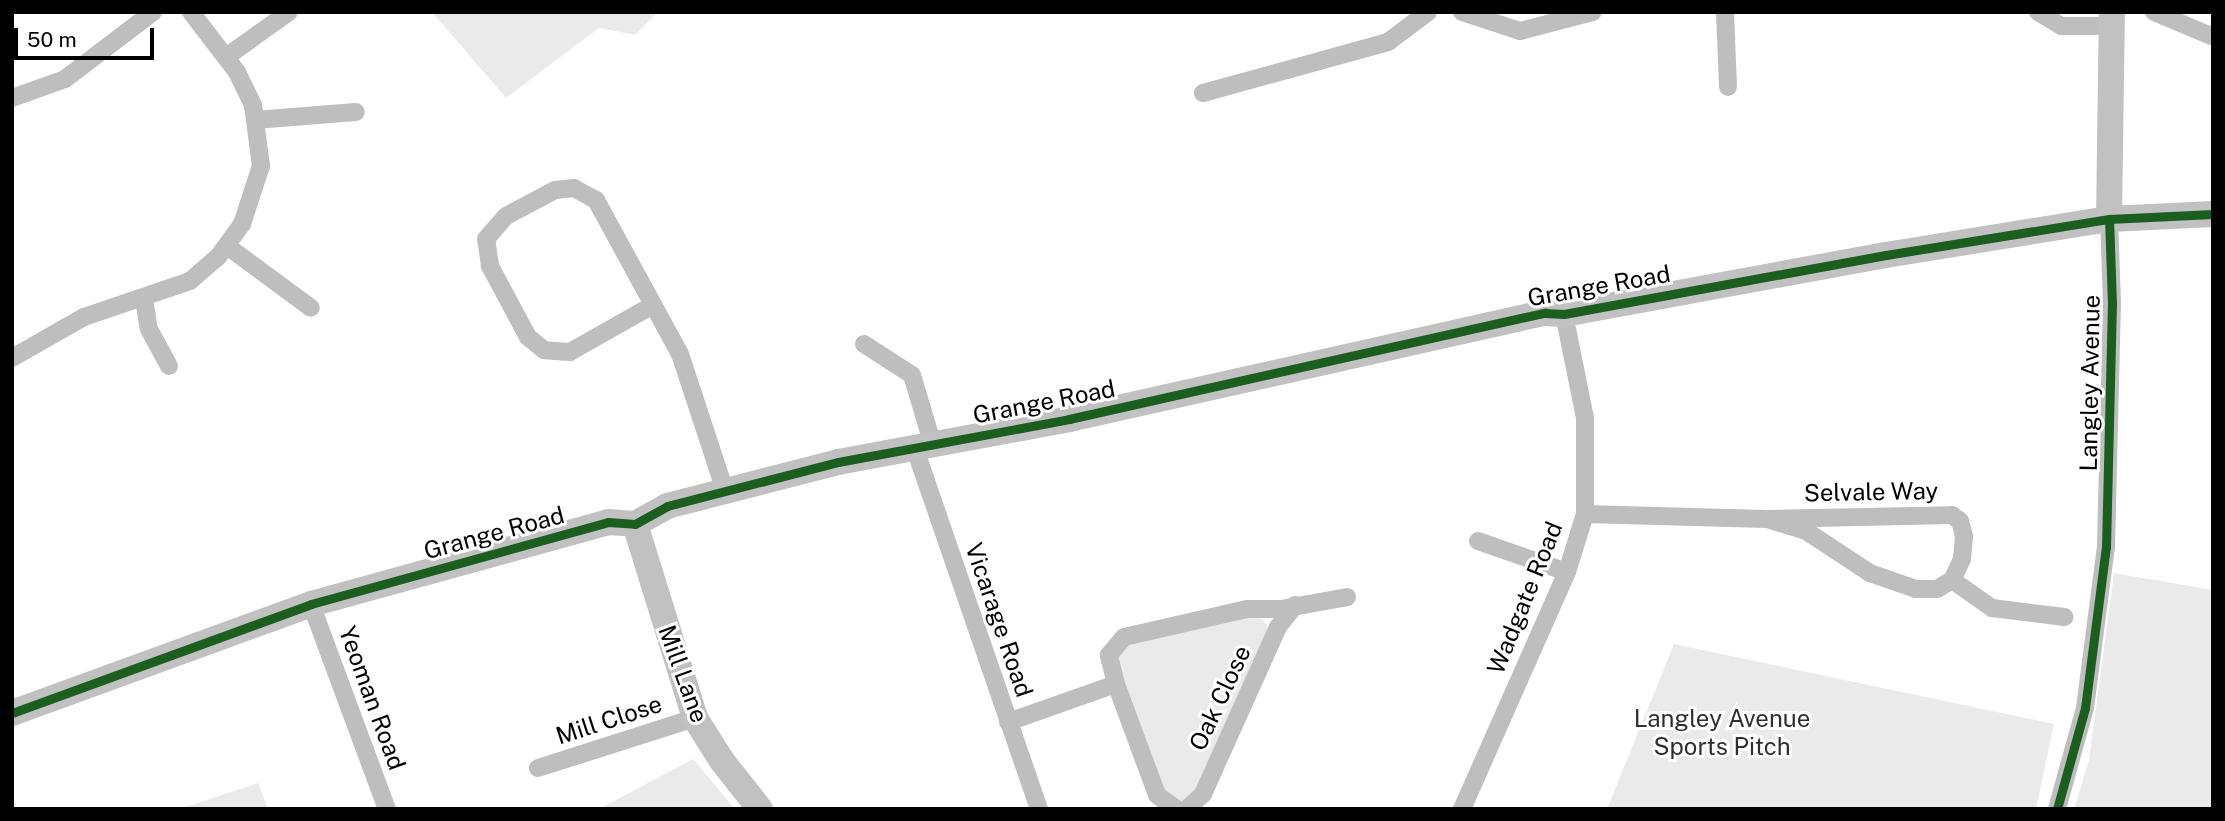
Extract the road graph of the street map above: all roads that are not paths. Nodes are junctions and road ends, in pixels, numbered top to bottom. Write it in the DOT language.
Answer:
graph roads {
  1 [pos="153,12"];
  2 [pos="191,12"];
  3 [pos="289,12"];
  4 [pos="1428,12"];
  5 [pos="1462,12"];
  6 [pos="1593,12"];
  7 [pos="1725,12"];
  8 [pos="2039,12"];
  9 [pos="2154,12"];
  10 [pos="2112,19"];
  11 [pos="2211,36"];
  12 [pos="226,57"];
  13 [pos="1728,87"];
  14 [pos="1203,93"];
  15 [pos="12,98"];
  16 [pos="356,112"];
  17 [pos="256,120"];
  18 [pos="2213,214"];
  19 [pos="2109,219"];
  20 [pos="227,246"];
  21 [pos="144,299"];
  22 [pos="653,305"];
  23 [pos="312,307"];
  24 [pos="1564,314"];
  25 [pos="864,344"];
  26 [pos="12,358"];
  27 [pos="169,366"];
  28 [pos="923,444"];
  29 [pos="725,491"];
  30 [pos="1585,514"];
  31 [pos="1767,519"];
  32 [pos="635,524"];
  33 [pos="1479,541"];
  34 [pos="1567,572"];
  35 [pos="1952,580"];
  36 [pos="1347,597"];
  37 [pos="311,604"];
  38 [pos="1295,605"];
  39 [pos="2064,617"];
  40 [pos="1116,684"];
  41 [pos="12,713"];
  42 [pos="695,718"];
  43 [pos="1008,722"];
  44 [pos="538,768"];
  45 [pos="387,809"];
  46 [pos="760,809"];
  47 [pos="1039,809"];
  48 [pos="1176,809"];
  49 [pos="1186,809"];
  50 [pos="1462,809"];
  51 [pos="2057,809"];
  1 -- 15 [label="street"];
  2 -- 12 [label="street"];
  3 -- 12 [label="street"];
  4 -- 14 [label="street"];
  5 -- 6 [label="street"];
  7 -- 13 [label="street"];
  8 -- 10 [label="street"];
  9 -- 11 [label="street"];
  10 -- 19 [label="street"];
  12 -- 17 [label="street"];
  16 -- 17 [label="street"];
  17 -- 20 [label="street"];
  18 -- 19 [label="street, Grange Road"];
  19 -- 24 [label="street, Grange Road"];
  19 -- 51 [label="street, Langley Avenue"];
  20 -- 21 [label="street"];
  20 -- 23 [label="street"];
  21 -- 26 [label="street"];
  21 -- 27 [label="street"];
  22 -- 22 [label="street"];
  22 -- 29 [label="street"];
  24 -- 28 [label="street, Grange Road"];
  24 -- 30 [label="street, Wadgate Road"];
  25 -- 28 [label="street, Vicarage Road"];
  28 -- 29 [label="street, Grange Road"];
  28 -- 43 [label="street, Vicarage Road"];
  29 -- 32 [label="street, Grange Road"];
  30 -- 31 [label="street, Selvale Way"];
  30 -- 34 [label="street, Wadgate Road"];
  31 -- 35 [label="street, Selvale Way"];
  31 -- 35 [label="street, Selvale Way"];
  32 -- 37 [label="street, Grange Road"];
  32 -- 42 [label="street, Mill Lane"];
  33 -- 34 [label="street"];
  34 -- 50 [label="street, Wadgate Road"];
  35 -- 39 [label="street"];
  36 -- 38 [label="street, Oak Close"];
  37 -- 41 [label="street, Grange Road"];
  37 -- 45 [label="street, Yeoman Road"];
  38 -- 40 [label="street, Oak Close"];
  38 -- 49 [label="street, Oak Close"];
  40 -- 43 [label="street"];
  40 -- 48 [label="street, Oak Close"];
  42 -- 44 [label="street, Mill Close"];
  42 -- 46 [label="street, Mill Lane"];
  43 -- 47 [label="street, Vicarage Road"];
}
